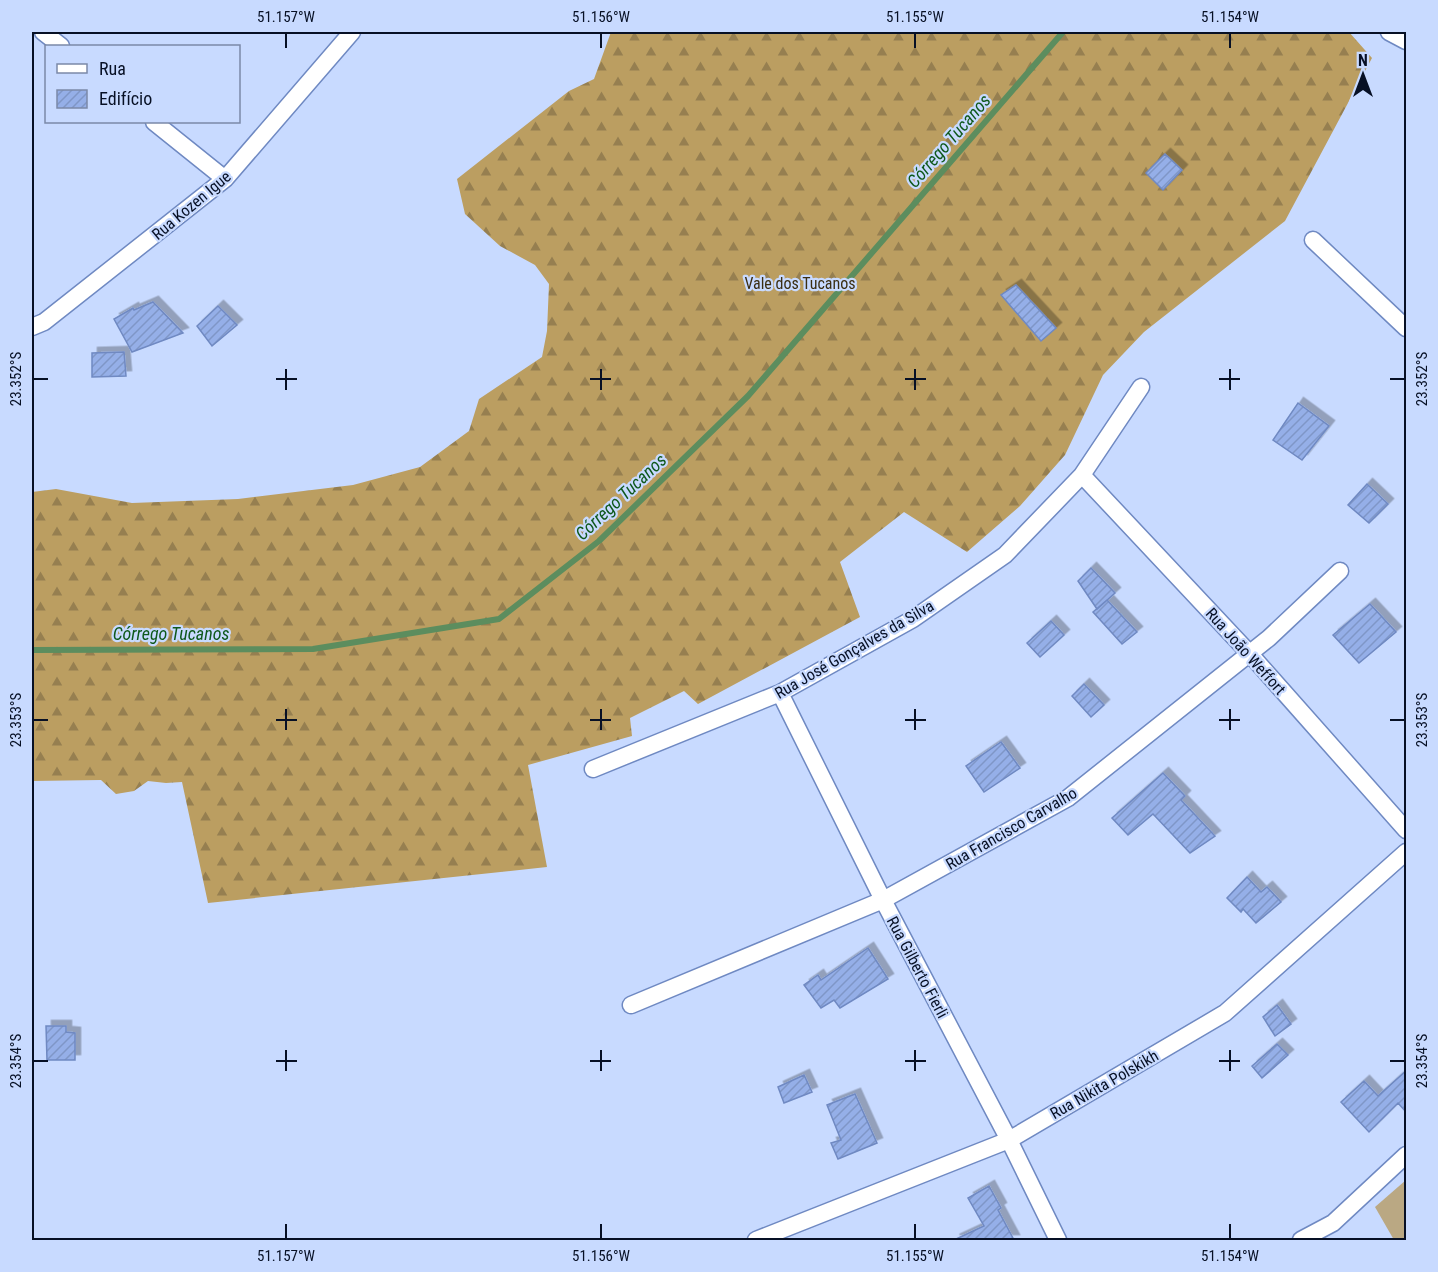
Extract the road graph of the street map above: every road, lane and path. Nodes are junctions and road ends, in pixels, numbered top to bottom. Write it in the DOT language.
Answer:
graph roads {
  1 [pos="43,32"];
  2 [pos="352,32"];
  3 [pos="1389,32"];
  4 [pos="1407,41"];
  5 [pos="60,45"];
  6 [pos="155,123"];
  7 [pos="225,179"];
  8 [pos="1312,240"];
  9 [pos="36,320"];
  10 [pos="1407,328"];
  11 [pos="1141,387"];
  12 [pos="1082,475"];
  13 [pos="1340,571"];
  14 [pos="1250,654"];
  15 [pos="780,693"];
  16 [pos="593,769"];
  17 [pos="1407,830"];
  18 [pos="1407,852"];
  19 [pos="884,900"];
  20 [pos="632,1005"];
  21 [pos="1009,1140"];
  22 [pos="1407,1155"];
  23 [pos="756,1240"];
  24 [pos="1058,1240"];
  25 [pos="1301,1240"];
  1 -- 5 [label="street"];
  2 -- 7 [label="street, Rua Kozen Igue"];
  3 -- 4 [label="street"];
  6 -- 7 [label="street"];
  7 -- 9 [label="street, Rua Kozen Igue"];
  8 -- 10 [label="street"];
  11 -- 12 [label="street, Rua José Gonçalves da Silva"];
  12 -- 14 [label="street, Rua João Weffort"];
  12 -- 15 [label="street, Rua José Gonçalves da Silva"];
  13 -- 14 [label="street, Rua Francisco Carvalho"];
  14 -- 17 [label="street, Rua João Weffort"];
  14 -- 19 [label="street, Rua Francisco Carvalho"];
  15 -- 16 [label="street, Rua José Gonçalves da Silva"];
  15 -- 19 [label="street, Rua Gilberto Fierli"];
  18 -- 21 [label="street, Rua Nikita Polskikh"];
  19 -- 20 [label="street, Rua Francisco Carvalho"];
  19 -- 21 [label="street, Rua Gilberto Fierli"];
  21 -- 23 [label="street, Rua Nikita Polskikh"];
  21 -- 24 [label="street, Rua Gilberto Fierli"];
  22 -- 25 [label="street"];
}
